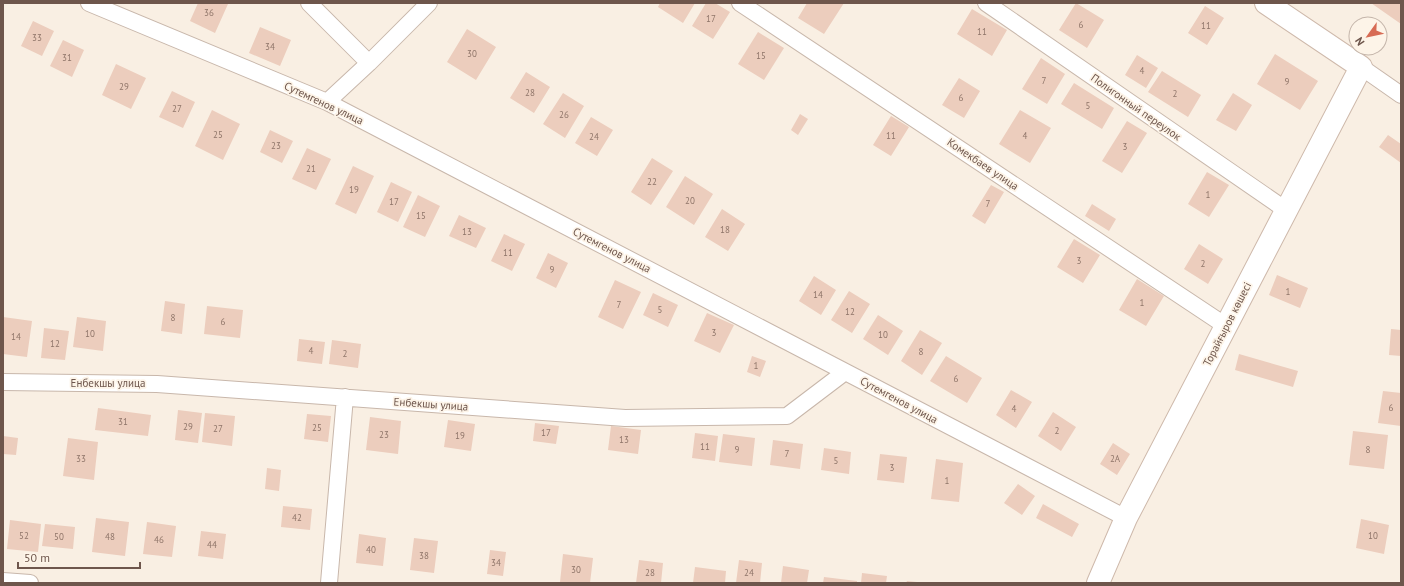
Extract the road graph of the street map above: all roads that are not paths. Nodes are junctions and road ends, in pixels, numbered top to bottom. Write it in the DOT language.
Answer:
graph roads {
  1 [pos="88,3"];
  2 [pos="309,3"];
  3 [pos="429,3"];
  4 [pos="740,3"];
  5 [pos="986,3"];
  6 [pos="1266,3"];
  7 [pos="369,63"];
  8 [pos="1361,67"];
  9 [pos="1401,95"];
  10 [pos="327,102"];
  11 [pos="1286,210"];
  12 [pos="1226,326"];
  13 [pos="845,372"];
  14 [pos="3,382"];
  15 [pos="345,397"];
  16 [pos="1126,518"];
  17 [pos="3,581"];
  18 [pos="30,583"];
  19 [pos="329,583"];
  20 [pos="1098,583"];
  1 -- 10 [label="street, Сутемгенов улица"];
  2 -- 7 [label="street"];
  3 -- 7 [label="street"];
  4 -- 12 [label="street, Комекбаев улица"];
  5 -- 11 [label="street, Полигонный переулок"];
  6 -- 8 [label="street"];
  7 -- 10 [label="street"];
  8 -- 9 [label="street"];
  8 -- 11 [label="street, Торайғыров көшесі"];
  10 -- 13 [label="street, Сутемгенов улица"];
  11 -- 12 [label="street, Торайғыров көшесі"];
  12 -- 16 [label="street, Торайғыров көшесі"];
  13 -- 15 [label="street, Енбекшы улица"];
  13 -- 16 [label="street, Сутемгенов улица"];
  14 -- 15 [label="street, Енбекшы улица"];
  15 -- 19 [label="street"];
  16 -- 20 [label="street, Торайғыров көшесі"];
  17 -- 18 [label="street"];
}
